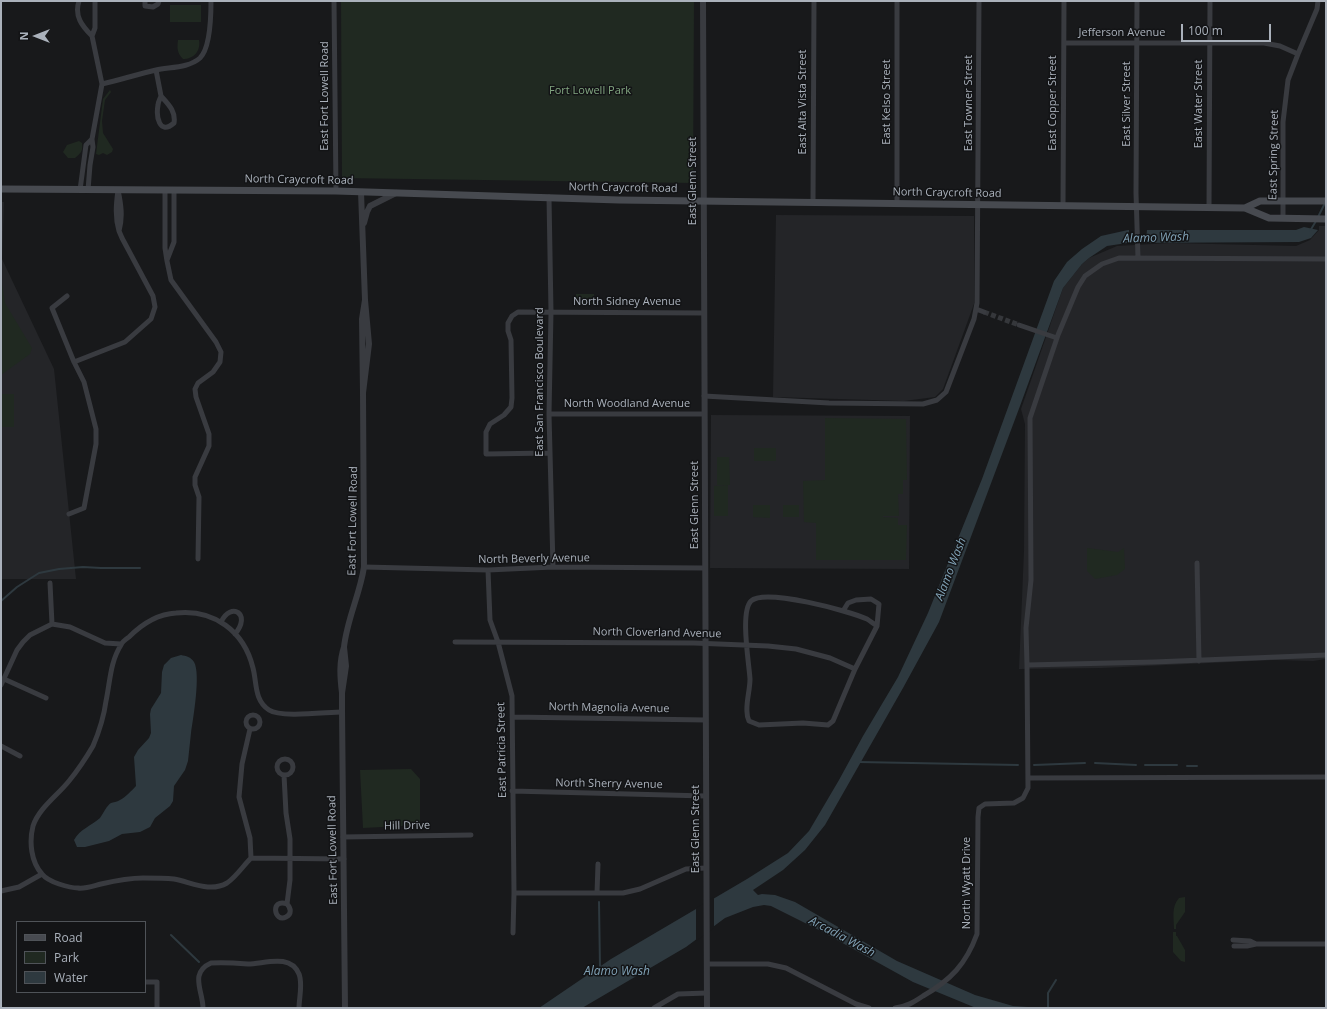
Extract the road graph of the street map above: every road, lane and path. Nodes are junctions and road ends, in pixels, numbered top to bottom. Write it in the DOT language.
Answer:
graph roads {
  1 [pos="79,1"];
  2 [pos="95,1"];
  3 [pos="145,1"];
  4 [pos="159,1"];
  5 [pos="211,1"];
  6 [pos="334,1"];
  7 [pos="703,1"];
  8 [pos="814,1"];
  9 [pos="897,1"];
  10 [pos="979,1"];
  11 [pos="1064,1"];
  12 [pos="1137,1"];
  13 [pos="1210,1"];
  14 [pos="1318,1"];
  15 [pos="92,36"];
  16 [pos="1064,43"];
  17 [pos="1137,43"];
  18 [pos="1209,43"];
  19 [pos="1298,54"];
  20 [pos="156,70"];
  21 [pos="102,84"];
  22 [pos="161,96"];
  23 [pos="1,189"];
  24 [pos="84,190"];
  25 [pos="118,190"];
  26 [pos="166,190"];
  27 [pos="174,190"];
  28 [pos="336,191"];
  29 [pos="361,192"];
  30 [pos="398,192"];
  31 [pos="548,197"];
  32 [pos="703,201"];
  33 [pos="1283,201"];
  34 [pos="1326,201"];
  35 [pos="813,203"];
  36 [pos="897,204"];
  37 [pos="978,205"];
  38 [pos="1063,206"];
  39 [pos="1137,207"];
  40 [pos="1209,208"];
  41 [pos="1245,208"];
  42 [pos="1283,218"];
  43 [pos="1325,219"];
  44 [pos="362,232"];
  45 [pos="1138,258"];
  46 [pos="1326,260"];
  47 [pos="167,261"];
  48 [pos="66,296"];
  49 [pos="976,309"];
  50 [pos="550,312"];
  51 [pos="984,312"];
  52 [pos="704,313"];
  53 [pos="1019,325"];
  54 [pos="1056,338"];
  55 [pos="74,362"];
  56 [pos="704,396"];
  57 [pos="549,414"];
  58 [pos="704,414"];
  59 [pos="550,453"];
  60 [pos="69,514"];
  61 [pos="198,559"];
  62 [pos="1197,563"];
  63 [pos="364,567"];
  64 [pos="553,567"];
  65 [pos="705,568"];
  66 [pos="488,570"];
  67 [pos="50,583"];
  68 [pos="843,611"];
  69 [pos="221,622"];
  70 [pos="52,624"];
  71 [pos="877,626"];
  72 [pos="235,634"];
  73 [pos="455,642"];
  74 [pos="498,642"];
  75 [pos="705,643"];
  76 [pos="121,644"];
  77 [pos="746,645"];
  78 [pos="1326,655"];
  79 [pos="1199,660"];
  80 [pos="1027,665"];
  81 [pos="856,668"];
  82 [pos="2,682"];
  83 [pos="46,698"];
  84 [pos="342,712"];
  85 [pos="512,717"];
  86 [pos="706,720"];
  87 [pos="250,729"];
  88 [pos="1,746"];
  89 [pos="20,756"];
  90 [pos="284,775"];
  91 [pos="1029,778"];
  92 [pos="1326,778"];
  93 [pos="512,791"];
  94 [pos="706,796"];
  95 [pos="471,835"];
  96 [pos="343,837"];
  97 [pos="251,858"];
  98 [pos="344,859"];
  99 [pos="290,860"];
  100 [pos="598,864"];
  101 [pos="706,868"];
  102 [pos="42,874"];
  103 [pos="1,890"];
  104 [pos="514,893"];
  105 [pos="597,893"];
  106 [pos="287,904"];
  107 [pos="514,933"];
  108 [pos="1233,943"];
  109 [pos="1326,944"];
  110 [pos="707,964"];
  111 [pos="146,982"];
  112 [pos="707,993"];
  113 [pos="157,1008"];
  114 [pos="203,1008"];
  115 [pos="299,1008"];
  116 [pos="345,1008"];
  117 [pos="654,1008"];
  118 [pos="707,1008"];
  119 [pos="869,1008"];
  120 [pos="895,1008"];
  1 -- 15 [label="street"];
  2 -- 15 [label="street"];
  3 -- 4 [label="street"];
  5 -- 20 [label="street"];
  6 -- 28 [label="street, East Fort Lowell Road"];
  7 -- 32 [label="street, East Glenn Street"];
  8 -- 35 [label="street, East Alta Vista Street"];
  9 -- 36 [label="street, East Kelso Street"];
  10 -- 37 [label="street, East Towner Street"];
  11 -- 16 [label="street, East Copper Street"];
  12 -- 17 [label="street, East Silver Street"];
  13 -- 18 [label="street, East Water Street"];
  14 -- 19 [label="street, East Spring Street"];
  15 -- 21 [label="street"];
  16 -- 17 [label="street, Jefferson Avenue"];
  16 -- 38 [label="street, East Copper Street"];
  17 -- 18 [label="street, Jefferson Avenue"];
  17 -- 39 [label="street, East Silver Street"];
  18 -- 19 [label="street, Jefferson Avenue"];
  18 -- 40 [label="street, East Water Street"];
  19 -- 33 [label="street, East Spring Street"];
  20 -- 21 [label="street"];
  20 -- 22 [label="street"];
  21 -- 24 [label="street"];
  22 -- 22 [label="street"];
  23 -- 24 [label="main road, North Craycroft Road"];
  24 -- 25 [label="main road, North Craycroft Road"];
  25 -- 26 [label="main road, North Craycroft Road"];
  25 -- 55 [label="street"];
  26 -- 27 [label="main road, North Craycroft Road"];
  26 -- 47 [label="street"];
  27 -- 28 [label="main road, North Craycroft Road"];
  27 -- 47 [label="street"];
  28 -- 29 [label="main road, North Craycroft Road"];
  29 -- 30 [label="main road, North Craycroft Road"];
  29 -- 44 [label="street, East Fort Lowell Road"];
  30 -- 31 [label="main road, North Craycroft Road"];
  30 -- 44 [label="street"];
  31 -- 32 [label="main road, North Craycroft Road"];
  31 -- 50 [label="street, East San Francisco Boulevard"];
  32 -- 35 [label="main road, North Craycroft Road"];
  32 -- 52 [label="street, East Glenn Street"];
  33 -- 34 [label="main road, North Craycroft Road"];
  33 -- 41 [label="main road, North Craycroft Road"];
  33 -- 42 [label="street, East Spring Street"];
  35 -- 36 [label="main road, North Craycroft Road"];
  36 -- 37 [label="main road, North Craycroft Road"];
  37 -- 38 [label="main road, North Craycroft Road"];
  37 -- 49 [label="street, East Towner Street"];
  38 -- 39 [label="main road, North Craycroft Road"];
  39 -- 40 [label="main road, North Craycroft Road"];
  39 -- 45 [label="street, East Silver Street"];
  40 -- 41 [label="main road, North Craycroft Road"];
  41 -- 42 [label="main road, North Craycroft Road"];
  42 -- 43 [label="main road, North Craycroft Road"];
  44 -- 63 [label="street, East Fort Lowell Road"];
  45 -- 46 [label="street, North Wyatt Drive"];
  45 -- 54 [label="street, North Wyatt Drive"];
  47 -- 61 [label="street"];
  48 -- 55 [label="street"];
  49 -- 51 [label="street"];
  49 -- 56 [label="street, East Towner Street"];
  50 -- 52 [label="street, North Sidney Avenue"];
  50 -- 57 [label="street, East San Francisco Boulevard"];
  50 -- 59 [label="street, North Sidney Avenue"];
  52 -- 56 [label="street, East Glenn Street"];
  53 -- 54 [label="street"];
  54 -- 80 [label="street, North Wyatt Drive"];
  55 -- 60 [label="street"];
  56 -- 58 [label="street, East Glenn Street"];
  57 -- 58 [label="street, North Woodland Avenue"];
  57 -- 59 [label="street, East San Francisco Boulevard"];
  58 -- 65 [label="street, East Glenn Street"];
  59 -- 64 [label="street, East San Francisco Boulevard"];
  62 -- 79 [label="street"];
  63 -- 66 [label="street, North Beverly Avenue"];
  63 -- 84 [label="street, East Fort Lowell Road"];
  64 -- 65 [label="street, North Beverly Avenue"];
  64 -- 66 [label="street, North Beverly Avenue"];
  65 -- 75 [label="street, East Glenn Street"];
  66 -- 74 [label="street, East Patricia Street"];
  67 -- 70 [label="street"];
  68 -- 71 [label="street"];
  68 -- 71 [label="street"];
  68 -- 77 [label="street"];
  69 -- 72 [label="street"];
  69 -- 72 [label="street"];
  69 -- 76 [label="street"];
  70 -- 76 [label="street"];
  70 -- 82 [label="street"];
  71 -- 81 [label="street"];
  72 -- 84 [label="street"];
  73 -- 74 [label="street, North Cloverland Avenue"];
  74 -- 75 [label="street, North Cloverland Avenue"];
  74 -- 85 [label="street, East Patricia Street"];
  75 -- 77 [label="street, North Cloverland Avenue"];
  75 -- 86 [label="street, East Glenn Street"];
  76 -- 102 [label="street"];
  77 -- 81 [label="street, North Cloverland Avenue"];
  77 -- 81 [label="street"];
  78 -- 79 [label="street"];
  79 -- 80 [label="street"];
  80 -- 91 [label="street, North Wyatt Drive"];
  82 -- 83 [label="street"];
  84 -- 96 [label="street, East Fort Lowell Road"];
  85 -- 86 [label="street, North Magnolia Avenue"];
  85 -- 93 [label="street, East Patricia Street"];
  86 -- 94 [label="street, East Glenn Street"];
  87 -- 97 [label="street"];
  88 -- 89 [label="street"];
  90 -- 99 [label="street"];
  91 -- 92 [label="street"];
  91 -- 120 [label="street, North Wyatt Drive"];
  93 -- 94 [label="street, North Sherry Avenue"];
  93 -- 104 [label="street, East Patricia Street"];
  94 -- 101 [label="street, East Glenn Street"];
  95 -- 96 [label="street, Hill Drive"];
  96 -- 98 [label="street, East Fort Lowell Road"];
  97 -- 99 [label="street"];
  97 -- 102 [label="street"];
  98 -- 99 [label="street"];
  98 -- 116 [label="street, East Fort Lowell Road"];
  99 -- 106 [label="street"];
  100 -- 105 [label="street"];
  101 -- 105 [label="street"];
  101 -- 110 [label="street, East Glenn Street"];
  102 -- 103 [label="street"];
  104 -- 105 [label="street"];
  104 -- 107 [label="street, East Patricia Street"];
  108 -- 109 [label="street"];
  110 -- 112 [label="street, East Glenn Street"];
  110 -- 119 [label="street"];
  111 -- 113 [label="street"];
  112 -- 117 [label="street"];
  112 -- 118 [label="street, East Glenn Street"];
  114 -- 115 [label="street"];
}
